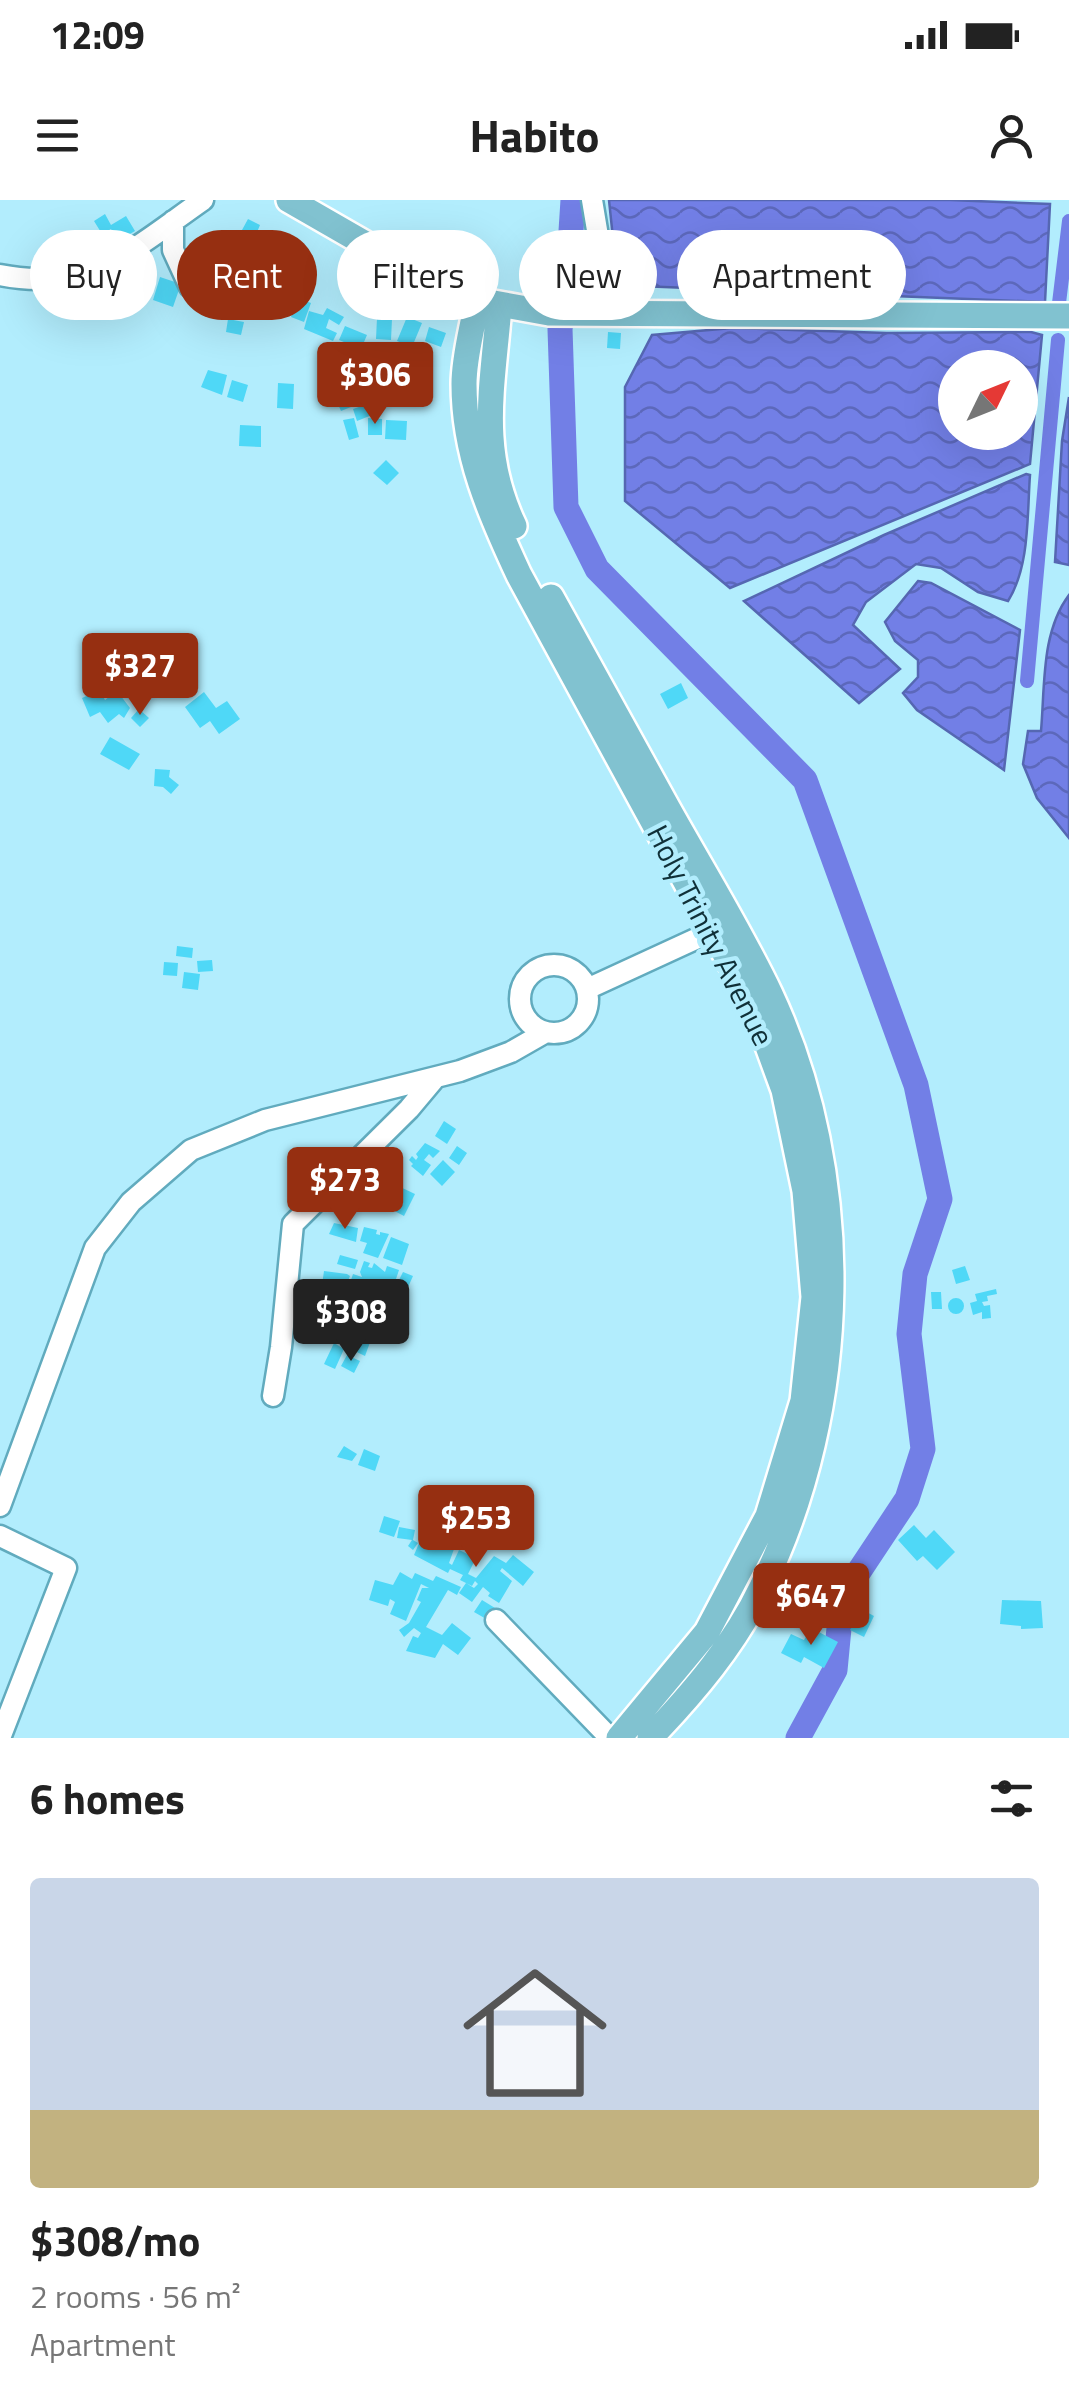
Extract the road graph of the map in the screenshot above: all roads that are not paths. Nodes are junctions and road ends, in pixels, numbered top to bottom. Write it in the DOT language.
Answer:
graph roads {
  1 [pos="203,200"];
  2 [pos="289,200"];
  3 [pos="592,200"];
  4 [pos="172,221"];
  5 [pos="341,230"];
  6 [pos="595,230"];
  7 [pos="177,259"];
  8 [pos="0,276"];
  9 [pos="657,314"];
  10 [pos="1069,316"];
  11 [pos="483,320"];
  12 [pos="722,927"];
  13 [pos="587,989"];
  14 [pos="546,1032"];
  15 [pos="435,1078"];
  16 [pos="272,1396"];
  17 [pos="0,1506"];
  18 [pos="0,1536"];
  19 [pos="496,1620"];
  20 [pos="0,1738"];
  21 [pos="610,1738"];
  22 [pos="619,1738"];
  23 [pos="650,1738"];
  1 -- 4 [label="street"];
  2 -- 5 [label="main road"];
  3 -- 6 [label="street"];
  4 -- 7 [label="street"];
  4 -- 8 [label="street"];
  9 -- 10 [label="main road"];
  11 -- 12 [label="main road, Holy Trinity Avenue"];
  12 -- 13 [label="street"];
  12 -- 22 [label="main road, Holy Trinity Avenue"];
  12 -- 23 [label="main road, Holy Trinity Avenue"];
  13 -- 14 [label="street"];
  13 -- 14 [label="street"];
  14 -- 15 [label="street"];
  15 -- 16 [label="street"];
  15 -- 17 [label="street"];
  18 -- 20 [label="street"];
  19 -- 21 [label="street"];
}
